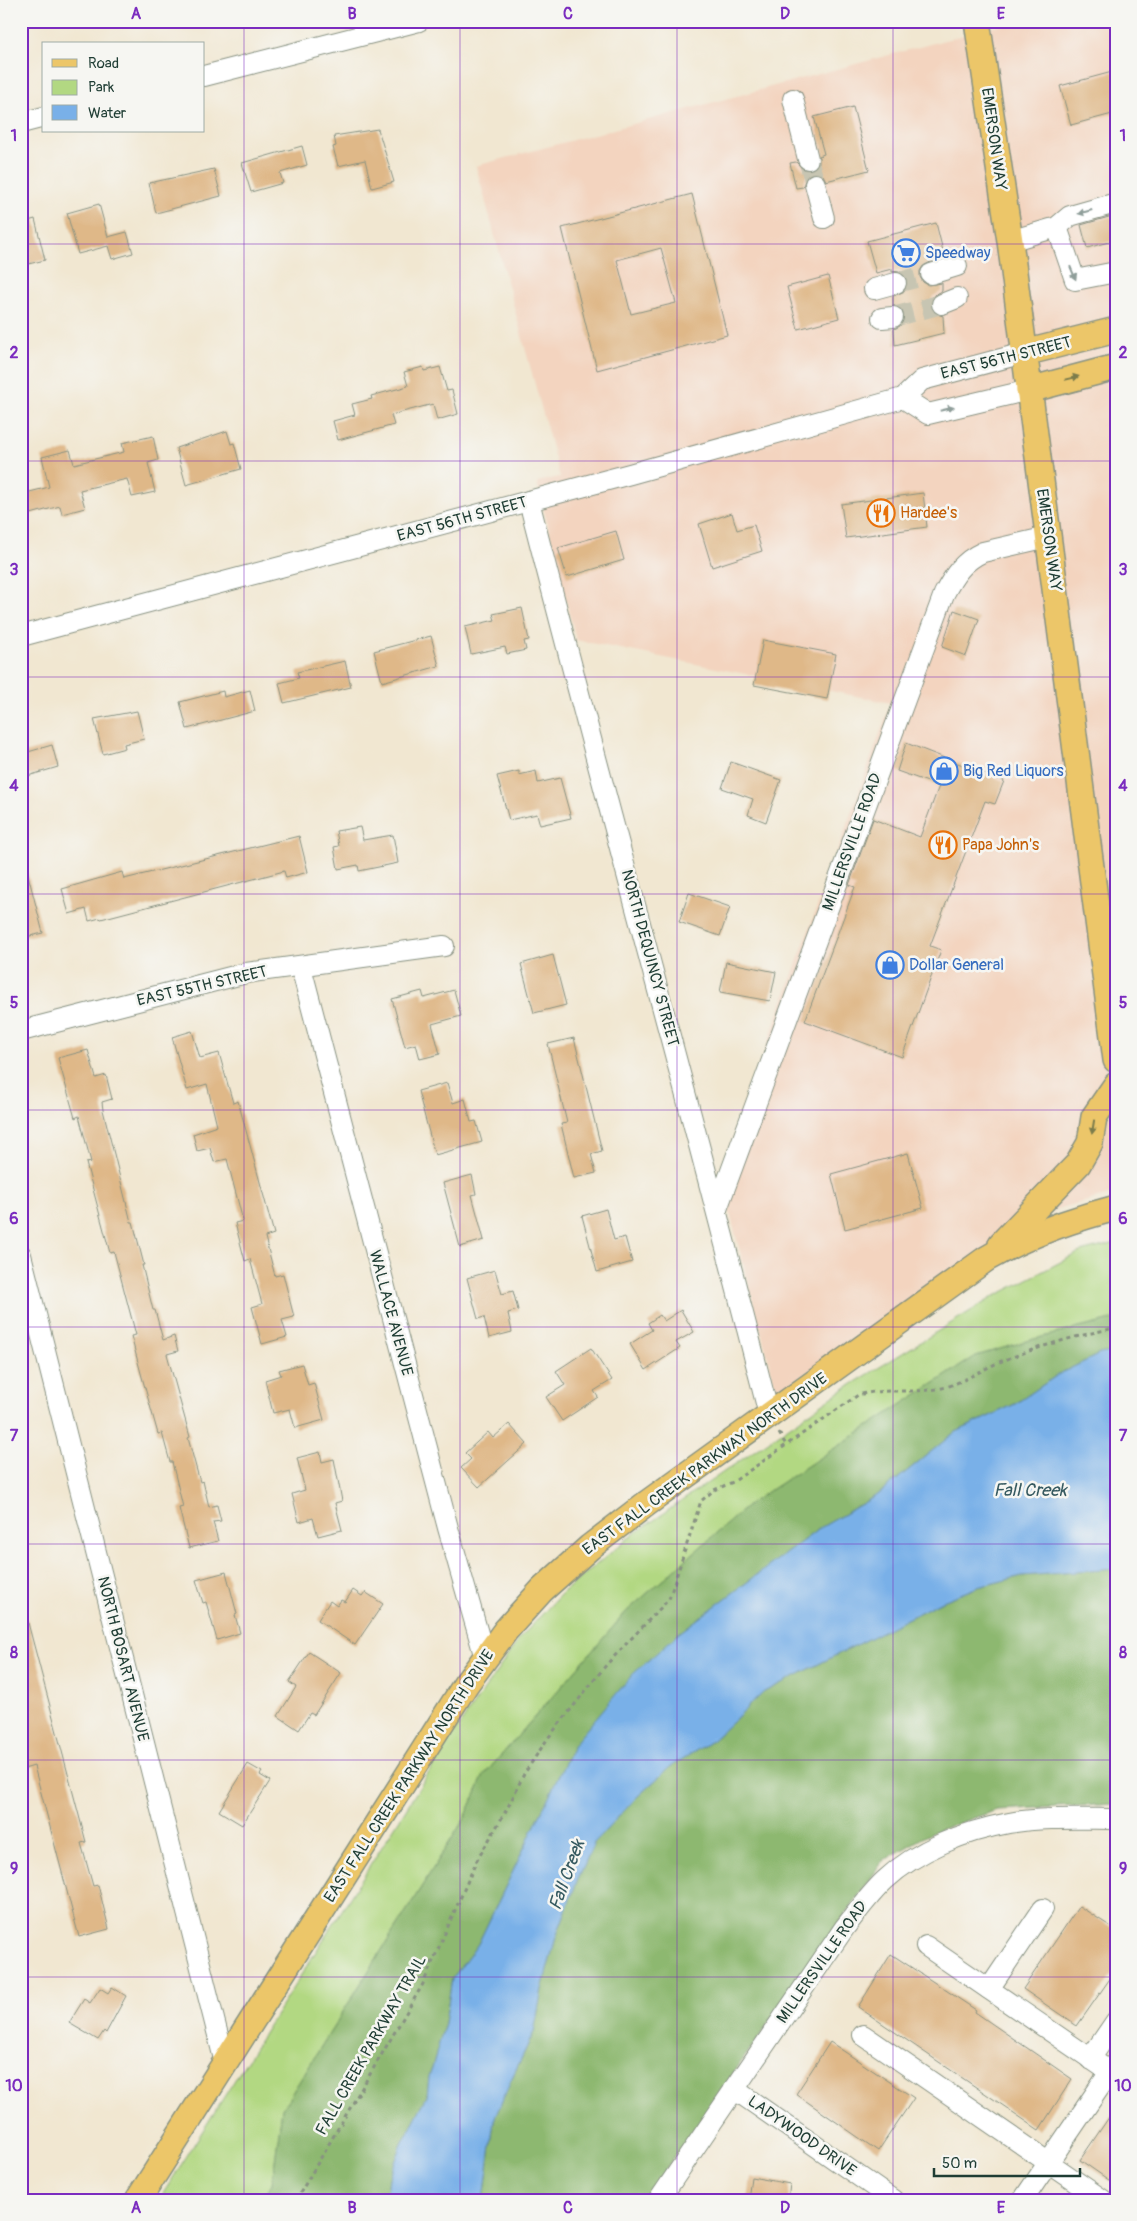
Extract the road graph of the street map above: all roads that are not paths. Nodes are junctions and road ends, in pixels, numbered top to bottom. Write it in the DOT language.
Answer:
graph roads {
  1 [pos="977,21"];
  2 [pos="414,22"];
  3 [pos="205,76"];
  4 [pos="793,99"];
  5 [pos="42,118"];
  6 [pos="21,123"];
  7 [pos="808,159"];
  8 [pos="815,184"];
  9 [pos="1116,203"];
  10 [pos="824,218"];
  11 [pos="1057,227"];
  12 [pos="1010,240"];
  13 [pos="957,266"];
  14 [pos="1116,272"];
  15 [pos="931,274"];
  16 [pos="896,283"];
  17 [pos="874,289"];
  18 [pos="1116,330"];
  19 [pos="1024,353"];
  20 [pos="1116,367"];
  21 [pos="1029,390"];
  22 [pos="903,398"];
  23 [pos="530,501"];
  24 [pos="1048,537"];
  25 [pos="21,636"];
  26 [pos="444,946"];
  27 [pos="301,967"];
  28 [pos="21,1031"];
  29 [pos="1116,1060"];
  30 [pos="1116,1085"];
  31 [pos="1116,1208"];
  32 [pos="717,1209"];
  33 [pos="21,1255"];
  34 [pos="987,1258"];
  35 [pos="769,1415"];
  36 [pos="485,1658"];
  37 [pos="1116,1819"];
  38 [pos="1043,1909"];
  39 [pos="926,1946"];
  40 [pos="990,1990"];
  41 [pos="1116,2021"];
  42 [pos="863,2035"];
  43 [pos="1090,2059"];
  44 [pos="225,2062"];
  45 [pos="1113,2074"];
  46 [pos="734,2089"];
  47 [pos="1048,2162"];
  48 [pos="138,2200"];
  49 [pos="659,2200"];
  50 [pos="893,2200"];
  51 [pos="1022,2200"];
  52 [pos="1103,2200"];
  1 -- 12 [label="main road, EMERSON WAY"];
  2 -- 3 [label="street"];
  4 -- 7 [label="street"];
  5 -- 6 [label="street"];
  8 -- 10 [label="street"];
  9 -- 11 [label="street, one-way"];
  11 -- 12 [label="street"];
  11 -- 14 [label="street, one-way"];
  12 -- 19 [label="main road, EMERSON WAY"];
  13 -- 15 [label="street"];
  16 -- 17 [label="street"];
  18 -- 19 [label="main road, EAST 56TH STREET"];
  19 -- 21 [label="main road, EMERSON WAY"];
  19 -- 22 [label="street, EAST 56TH STREET"];
  21 -- 20 [label="main road, one-way"];
  22 -- 21 [label="street, one-way"];
  21 -- 24 [label="main road, EMERSON WAY"];
  22 -- 23 [label="street, EAST 56TH STREET"];
  23 -- 25 [label="street, EAST 56TH STREET"];
  23 -- 32 [label="street, NORTH DEQUINCY STREET"];
  24 -- 29 [label="main road, EMERSON WAY"];
  24 -- 32 [label="street, MILLERSVILLE ROAD"];
  26 -- 27 [label="street, EAST 55TH STREET"];
  27 -- 28 [label="street, EAST 55TH STREET"];
  27 -- 36 [label="street, WALLACE AVENUE"];
  30 -- 34 [label="main road, one-way"];
  31 -- 34 [label="main road, EAST FALL CREEK PARKWAY NORTH DRIVE"];
  32 -- 35 [label="street, NORTH DEQUINCY STREET"];
  33 -- 44 [label="street, NORTH BOSART AVENUE"];
  34 -- 35 [label="main road, EAST FALL CREEK PARKWAY NORTH DRIVE"];
  35 -- 36 [label="main road, EAST FALL CREEK PARKWAY NORTH DRIVE"];
  36 -- 44 [label="main road, EAST FALL CREEK PARKWAY NORTH DRIVE"];
  37 -- 46 [label="street, MILLERSVILLE ROAD"];
  38 -- 40 [label="street"];
  39 -- 40 [label="street"];
  40 -- 43 [label="street"];
  41 -- 43 [label="street"];
  42 -- 47 [label="street"];
  43 -- 45 [label="street"];
  44 -- 48 [label="main road, EAST FALL CREEK PARKWAY NORTH DRIVE"];
  45 -- 47 [label="street"];
  46 -- 49 [label="street, MILLERSVILLE ROAD"];
  46 -- 50 [label="street, LADYWOOD DRIVE"];
  47 -- 51 [label="street"];
  47 -- 52 [label="street"];
}
